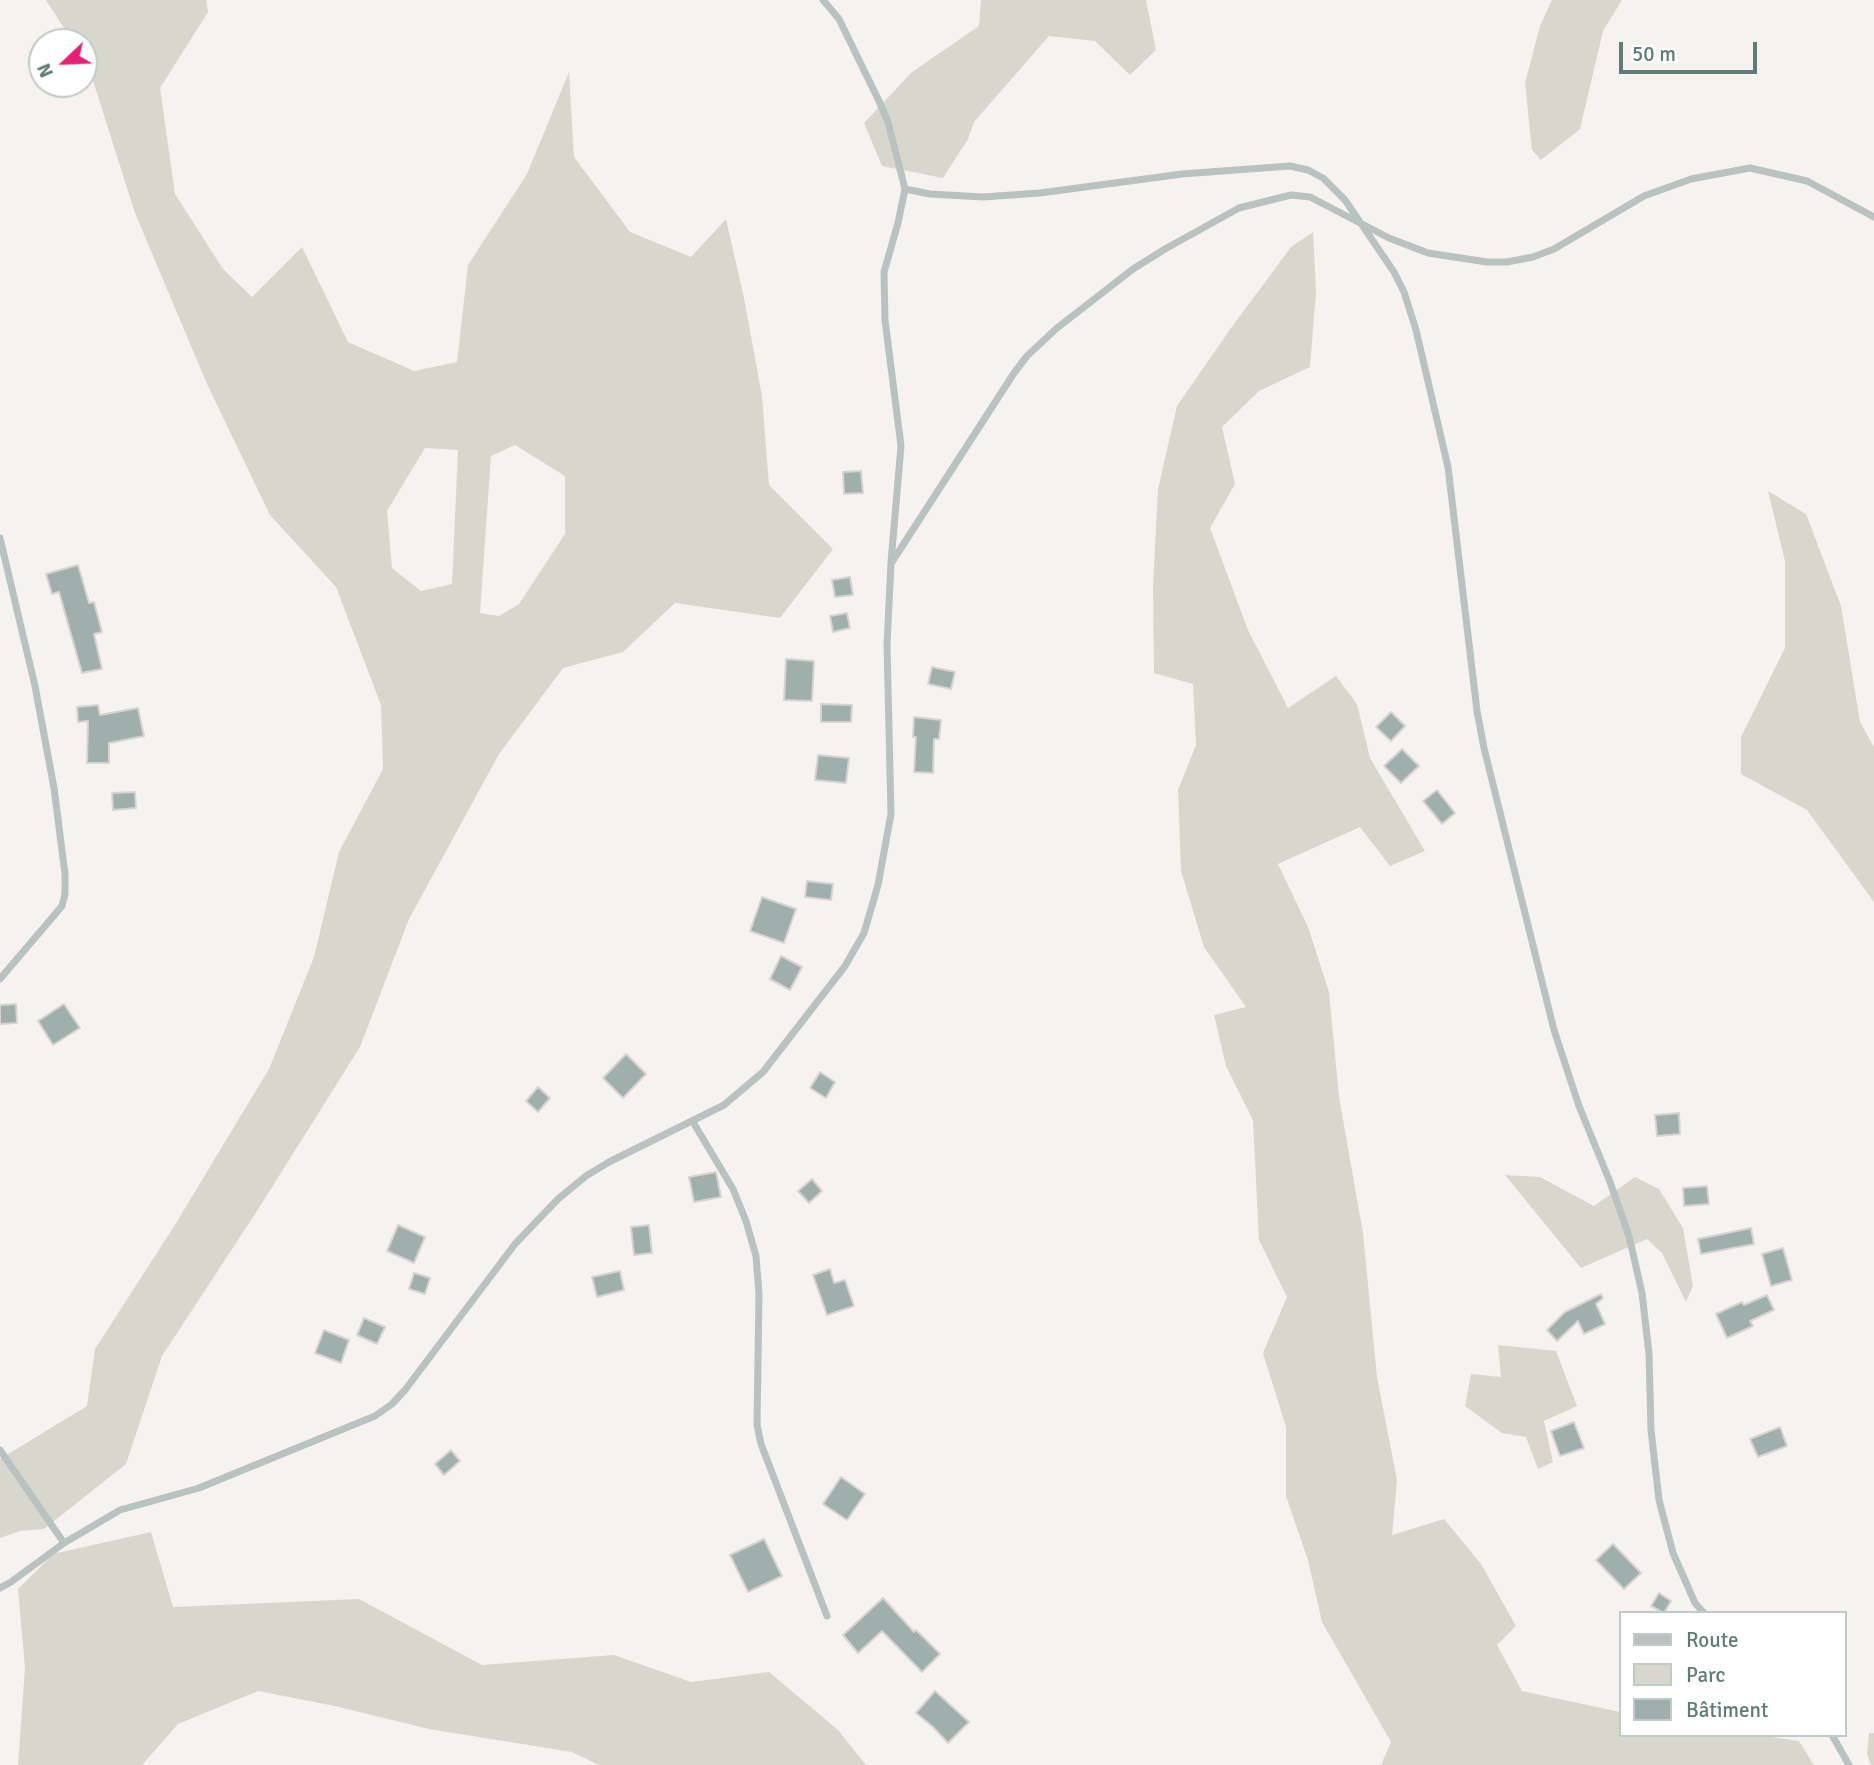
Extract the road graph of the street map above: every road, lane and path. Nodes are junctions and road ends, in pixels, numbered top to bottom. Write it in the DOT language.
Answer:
graph roads {
  1 [pos="823,0"];
  2 [pos="905,189"];
  3 [pos="1874,217"];
  4 [pos="1360,223"];
  5 [pos="0,538"];
  6 [pos="891,562"];
  7 [pos="0,979"];
  8 [pos="693,1122"];
  9 [pos="0,1450"];
  10 [pos="64,1543"];
  11 [pos="0,1588"];
  12 [pos="1702,1611"];
  13 [pos="827,1616"];
  14 [pos="1833,1737"];
  15 [pos="1849,1765"];
  1 -- 2 [label="street"];
  2 -- 4 [label="street"];
  2 -- 6 [label="street"];
  3 -- 4 [label="street"];
  4 -- 6 [label="street"];
  4 -- 12 [label="street"];
  5 -- 7 [label="street"];
  6 -- 8 [label="street"];
  8 -- 10 [label="street"];
  8 -- 13 [label="street"];
  9 -- 10 [label="street"];
  10 -- 11 [label="street"];
  14 -- 15 [label="street"];
}
